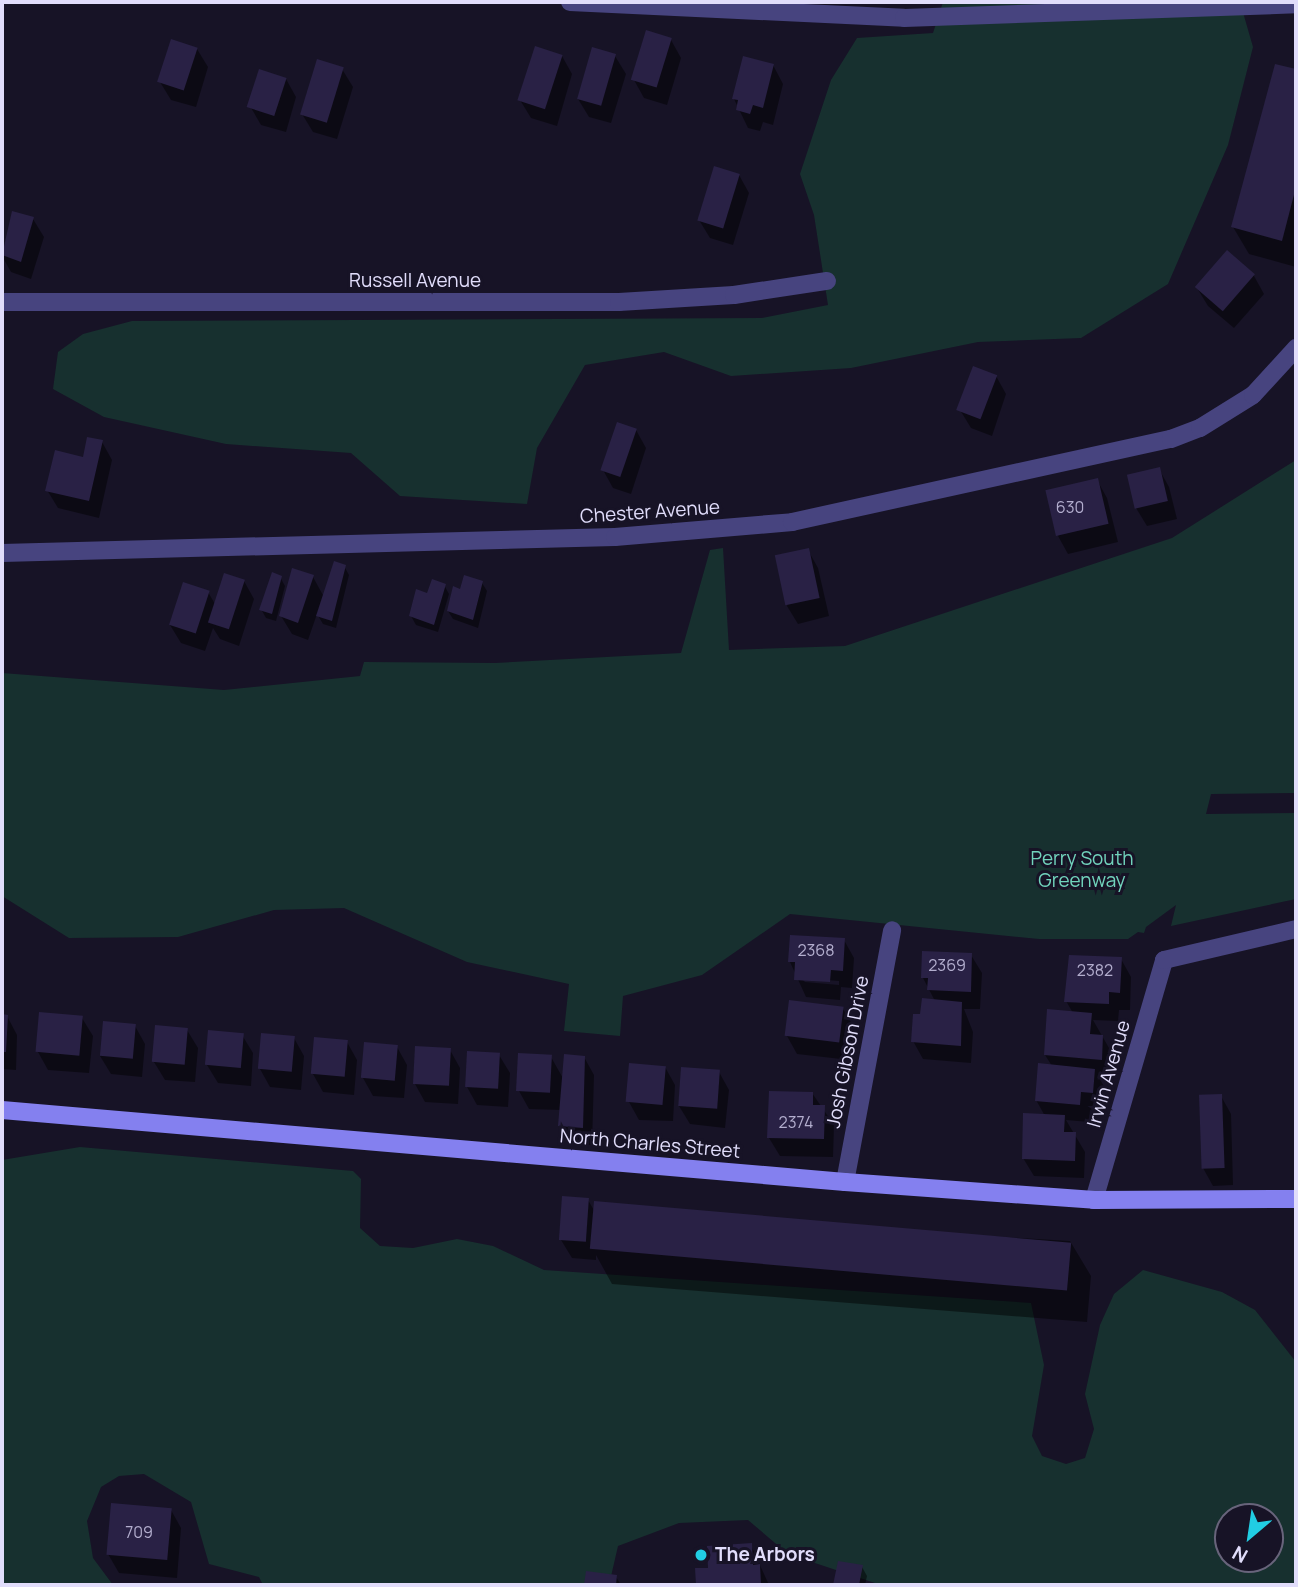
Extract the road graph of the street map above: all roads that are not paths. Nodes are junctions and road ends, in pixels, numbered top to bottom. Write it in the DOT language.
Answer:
graph roads {
  1 [pos="570,2"];
  2 [pos="1296,4"];
  3 [pos="827,281"];
  4 [pos="2,302"];
  5 [pos="1296,348"];
  6 [pos="2,553"];
  7 [pos="1296,929"];
  8 [pos="892,930"];
  9 [pos="2,1110"];
  10 [pos="845,1182"];
  11 [pos="1296,1199"];
  12 [pos="1094,1200"];
  1 -- 2 [label="street"];
  3 -- 4 [label="street, Russell Avenue"];
  5 -- 6 [label="street, Chester Avenue"];
  7 -- 12 [label="street, Irwin Avenue"];
  8 -- 10 [label="street, Josh Gibson Drive"];
  9 -- 10 [label="street, North Charles Street"];
  10 -- 12 [label="street, North Charles Street"];
  11 -- 12 [label="street, North Charles Street"];
}
